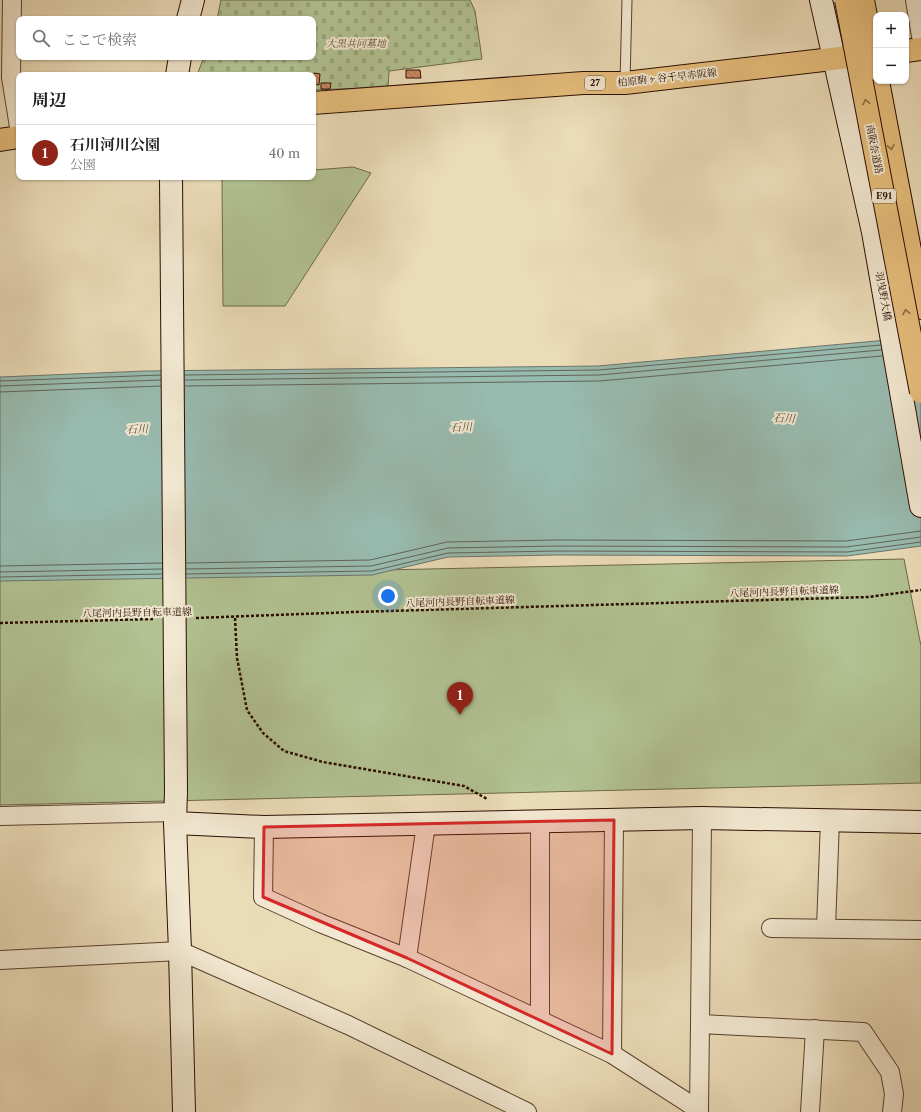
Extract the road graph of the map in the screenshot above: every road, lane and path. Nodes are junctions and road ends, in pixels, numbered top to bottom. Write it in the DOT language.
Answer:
graph roads {
  1 [pos="12,0"];
  2 [pos="193,0"];
  3 [pos="628,0"];
  4 [pos="821,0"];
  5 [pos="846,0"];
  6 [pos="863,0"];
  7 [pos="915,0"];
  8 [pos="189,16"];
  9 [pos="921,36"];
  10 [pos="921,49"];
  11 [pos="909,51"];
  12 [pos="873,53"];
  13 [pos="873,54"];
  14 [pos="834,58"];
  15 [pos="180,60"];
  16 [pos="178,72"];
  17 [pos="6,78"];
  18 [pos="625,82"];
  19 [pos="879,84"];
  20 [pos="316,103"];
  21 [pos="16,116"];
  22 [pos="16,137"];
  23 [pos="0,140"];
  24 [pos="171,180"];
  25 [pos="921,308"];
  26 [pos="921,392"];
  27 [pos="921,506"];
  28 [pos="921,590"];
  29 [pos="196,618"];
  30 [pos="235,618"];
  31 [pos="157,619"];
  32 [pos="0,623"];
  33 [pos="176,809"];
  34 [pos="0,816"];
  35 [pos="702,818"];
  36 [pos="614,820"];
  37 [pos="830,820"];
  38 [pos="540,822"];
  39 [pos="921,822"];
  40 [pos="490,823"];
  41 [pos="426,824"];
  42 [pos="264,827"];
  43 [pos="771,928"];
  44 [pos="826,928"];
  45 [pos="921,930"];
  46 [pos="180,951"];
  47 [pos="407,958"];
  48 [pos="0,960"];
  49 [pos="540,1020"];
  50 [pos="700,1024"];
  51 [pos="815,1030"];
  52 [pos="612,1054"];
  53 [pos="518,1110"];
  54 [pos="700,1111"];
  55 [pos="184,1112"];
  56 [pos="810,1112"];
  57 [pos="892,1112"];
  1 -- 17 [label="street"];
  2 -- 8 [label="street"];
  3 -- 18 [label="lane"];
  4 -- 14 [label="street, 羽曳野大橋"];
  26 -- 5 [label="main road, 南阪奈道路 / E91, one-way, bridge"];
  6 -- 12 [label="main road, bridge"];
  7 -- 9 [label="street"];
  10 -- 11 [label="main road"];
  13 -- 14 [label="main road, 柏原駒ヶ谷千早赤阪線 / 27"];
  14 -- 18 [label="main road, 柏原駒ヶ谷千早赤阪線 / 27"];
  14 -- 27 [label="street, 羽曳野大橋"];
  15 -- 16 [label="street"];
  17 -- 21 [label="street"];
  18 -- 20 [label="main road, 柏原駒ヶ谷千早赤阪線 / 27"];
  19 -- 25 [label="main road, 南阪奈道路 / E91, one-way"];
  22 -- 23 [label="main road"];
  24 -- 33 [label="street, bridge"];
  28 -- 30 [label="path, 八尾河内長野自転車道線"];
  29 -- 30 [label="path, 八尾河内長野自転車道線"];
  30 -- 40 [label="path"];
  31 -- 32 [label="path, 八尾河内長野自転車道線"];
  33 -- 34 [label="street"];
  33 -- 42 [label="street"];
  33 -- 46 [label="street"];
  35 -- 36 [label="street"];
  35 -- 37 [label="street"];
  35 -- 50 [label="street"];
  36 -- 38 [label="street"];
  36 -- 52 [label="street"];
  37 -- 39 [label="street"];
  37 -- 44 [label="street"];
  38 -- 40 [label="street"];
  38 -- 49 [label="street"];
  40 -- 41 [label="street"];
  41 -- 42 [label="street"];
  41 -- 47 [label="street"];
  42 -- 47 [label="street"];
  43 -- 44 [label="street"];
  44 -- 45 [label="street"];
  46 -- 48 [label="street"];
  46 -- 53 [label="street"];
  46 -- 55 [label="street"];
  47 -- 49 [label="street"];
  49 -- 52 [label="street"];
  50 -- 51 [label="street"];
  50 -- 54 [label="street"];
  51 -- 56 [label="street"];
  51 -- 57 [label="street"];
  52 -- 54 [label="street"];
}
